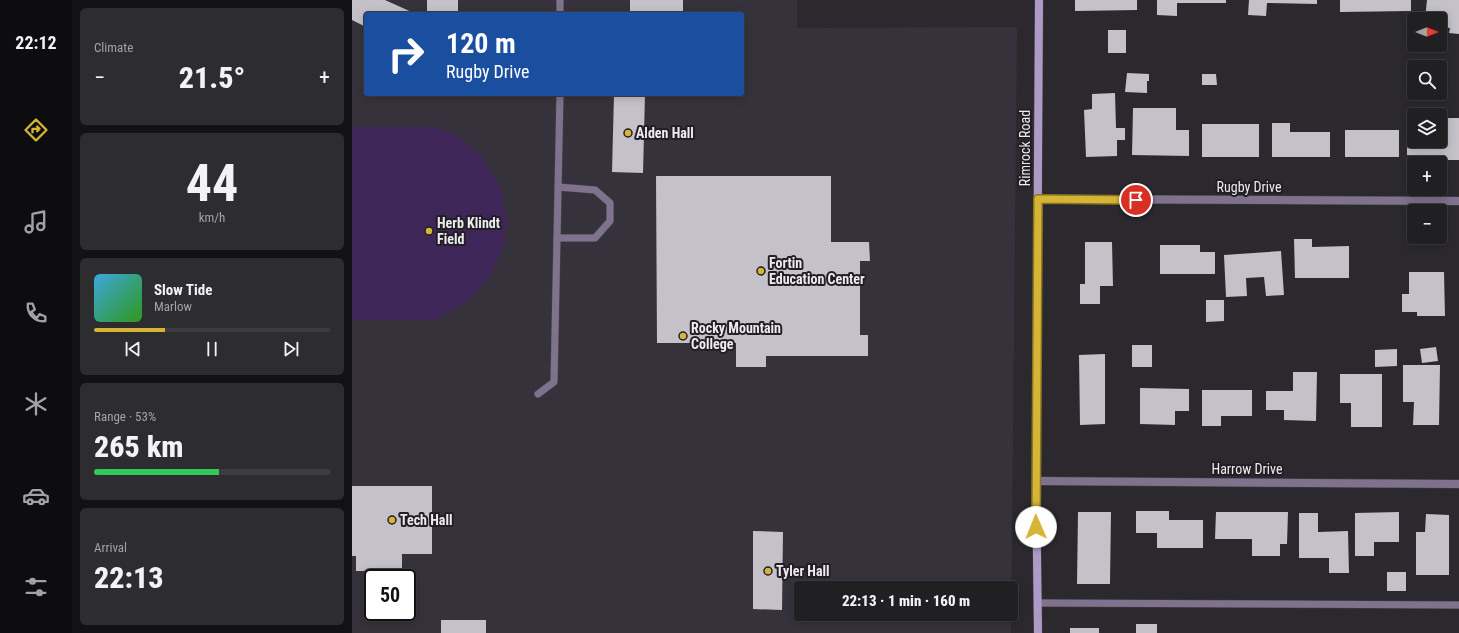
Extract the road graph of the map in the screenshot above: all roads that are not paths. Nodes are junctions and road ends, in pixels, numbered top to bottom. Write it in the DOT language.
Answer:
graph roads {
  1 [pos="560,0"];
  2 [pos="1039,0"];
  3 [pos="560,12"];
  4 [pos="560,96"];
  5 [pos="558,187"];
  6 [pos="1038,199"];
  7 [pos="1459,201"];
  8 [pos="557,238"];
  9 [pos="538,394"];
  10 [pos="1036,481"];
  11 [pos="1459,484"];
  12 [pos="1038,603"];
  13 [pos="1459,604"];
  14 [pos="1038,633"];
  1 -- 3 [label="lane"];
  2 -- 6 [label="main road, Rimrock Road"];
  4 -- 5 [label="lane"];
  5 -- 8 [label="lane"];
  5 -- 8 [label="lane"];
  6 -- 7 [label="street, Rugby Drive"];
  6 -- 10 [label="main road, Rimrock Road"];
  8 -- 9 [label="lane"];
  10 -- 11 [label="street, Harrow Drive"];
  10 -- 12 [label="main road, Rimrock Road"];
  12 -- 13 [label="lane"];
  12 -- 14 [label="main road, Rimrock Road"];
}
